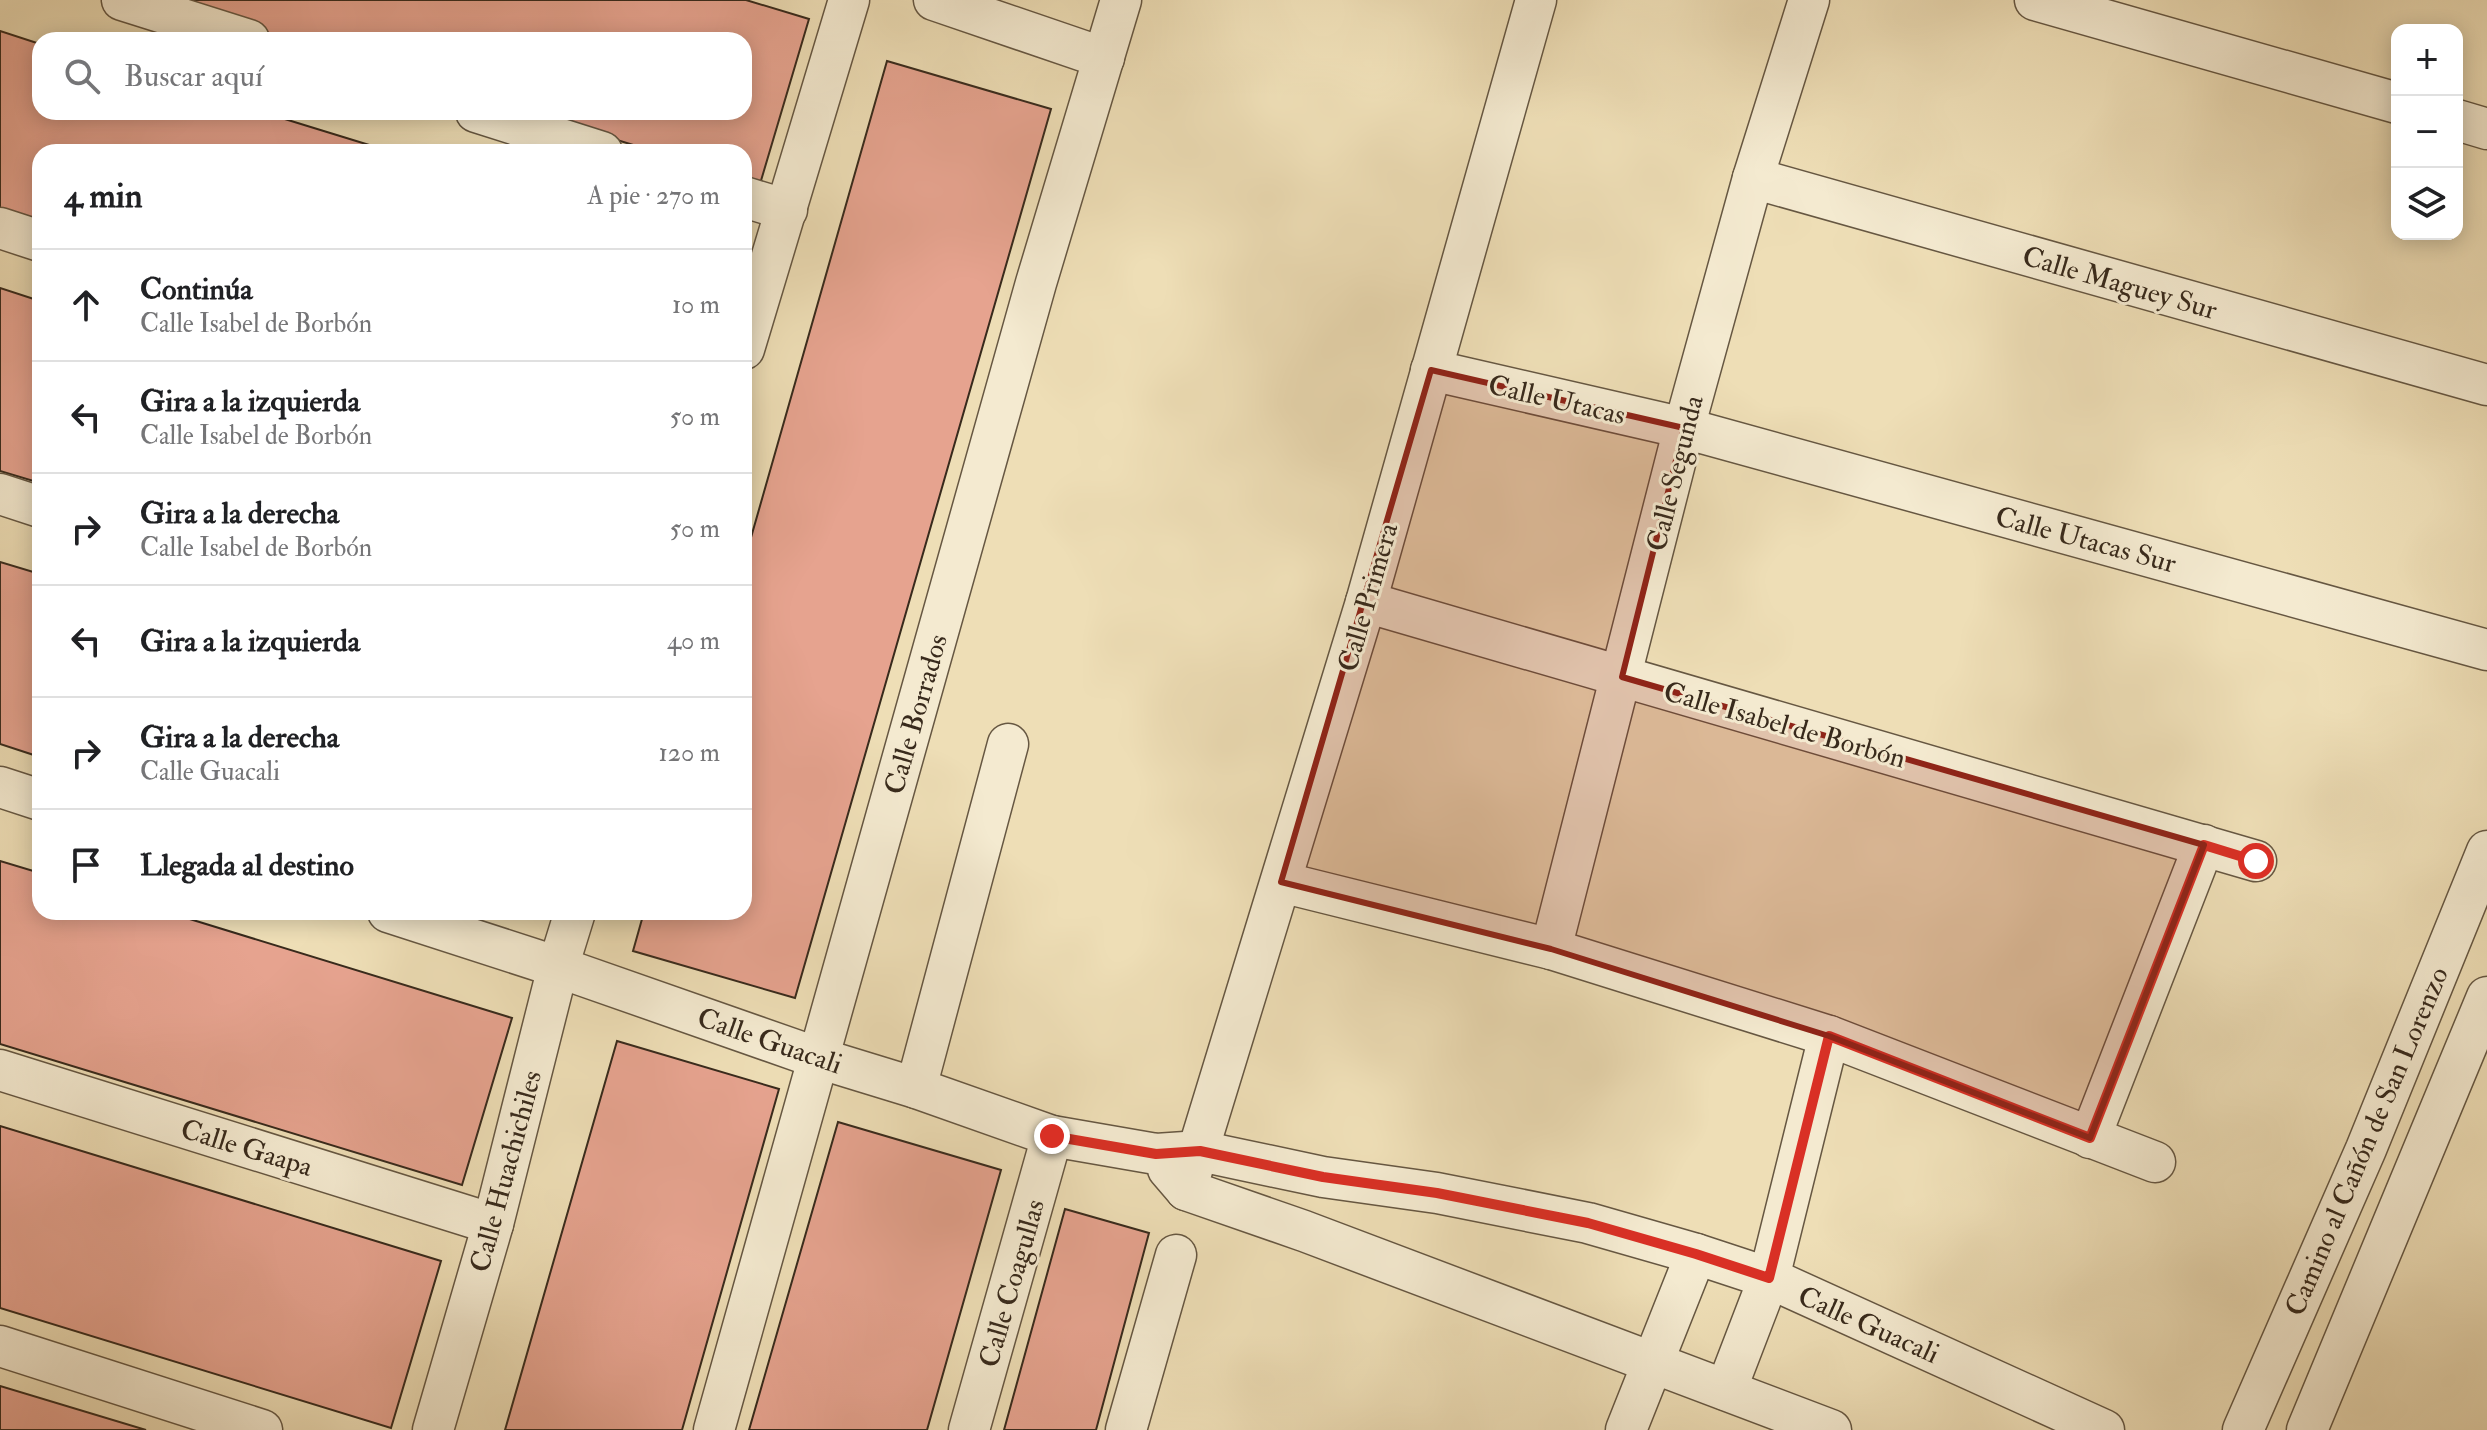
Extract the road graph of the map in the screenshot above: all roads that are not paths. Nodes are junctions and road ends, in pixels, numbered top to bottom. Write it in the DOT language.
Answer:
graph roads {
  1 [pos="122,0"];
  2 [pos="849,0"];
  3 [pos="934,0"];
  4 [pos="1121,0"];
  5 [pos="1536,0"];
  6 [pos="1809,0"];
  7 [pos="2035,0"];
  8 [pos="224,32"];
  9 [pos="1104,58"];
  10 [pos="2391,101"];
  11 [pos="501,120"];
  12 [pos="2463,122"];
  13 [pos="2487,129"];
  14 [pos="577,144"];
  15 [pos="1753,178"];
  16 [pos="752,199"];
  17 [pos="787,210"];
  18 [pos="0,228"];
  19 [pos="32,238"];
  20 [pos="752,323"];
  21 [pos="1431,370"];
  22 [pos="2487,385"];
  23 [pos="1684,428"];
  24 [pos="0,494"];
  25 [pos="32,504"];
  26 [pos="1366,602"];
  27 [pos="2487,650"];
  28 [pos="1622,677"];
  29 [pos="1008,744"];
  30 [pos="0,787"];
  31 [pos="32,797"];
  32 [pos="2204,845"];
  33 [pos="2487,851"];
  34 [pos="2256,861"];
  35 [pos="1281,882"];
  36 [pos="413,920"];
  37 [pos="573,920"];
  38 [pos="1551,949"];
  39 [pos="558,967"];
  40 [pos="2487,997"];
  41 [pos="1829,1036"];
  42 [pos="818,1058"];
  43 [pos="0,1070"];
  44 [pos="916,1088"];
  45 [pos="1052,1136"];
  46 [pos="2090,1138"];
  47 [pos="1200,1151"];
  48 [pos="1156,1154"];
  49 [pos="2155,1162"];
  50 [pos="1323,1177"];
  51 [pos="1186,1190"];
  52 [pos="493,1224"];
  53 [pos="1304,1231"];
  54 [pos="1696,1254"];
  55 [pos="1176,1255"];
  56 [pos="1769,1278"];
  57 [pos="0,1346"];
  58 [pos="1651,1363"];
  59 [pos="1726,1390"];
  60 [pos="262,1430"];
  61 [pos="433,1430"];
  62 [pos="714,1430"];
  63 [pos="969,1430"];
  64 [pos="1126,1430"];
  65 [pos="1626,1430"];
  66 [pos="1831,1430"];
  67 [pos="2104,1430"];
  68 [pos="2243,1430"];
  69 [pos="2307,1430"];
  1 -- 8 [label="street"];
  2 -- 17 [label="street"];
  3 -- 9 [label="street"];
  4 -- 9 [label="street, Calle Borrados"];
  5 -- 21 [label="street, Calle Primera"];
  6 -- 15 [label="street, Calle Segunda"];
  7 -- 10 [label="street"];
  9 -- 42 [label="street, Calle Borrados"];
  11 -- 14 [label="street"];
  12 -- 13 [label="street"];
  15 -- 22 [label="street, Calle Maguey Sur"];
  15 -- 23 [label="street, Calle Segunda"];
  16 -- 17 [label="street"];
  17 -- 20 [label="street"];
  18 -- 19 [label="street"];
  21 -- 23 [label="street, Calle Utacas"];
  21 -- 26 [label="street, Calle Primera"];
  23 -- 27 [label="street, Calle Utacas Sur"];
  23 -- 28 [label="street, Calle Segunda"];
  24 -- 25 [label="street"];
  26 -- 28 [label="street, Calle Isabel de Borbón"];
  26 -- 35 [label="street, Calle Primera"];
  28 -- 32 [label="street, Calle Isabel de Borbón"];
  28 -- 38 [label="street, Calle Segunda"];
  29 -- 44 [label="street"];
  30 -- 31 [label="street"];
  32 -- 34 [label="street, Calle Isabel de Borbón"];
  32 -- 46 [label="street"];
  33 -- 68 [label="street, Camino al Cañón de San Lorenzo"];
  35 -- 38 [label="street"];
  35 -- 47 [label="street, Calle Primera"];
  36 -- 39 [label="street, Calle Guacali"];
  37 -- 39 [label="street, Calle Huachichiles"];
  38 -- 41 [label="street"];
  39 -- 42 [label="street, Calle Guacali"];
  39 -- 52 [label="street, Calle Huachichiles"];
  40 -- 69 [label="street, Camino al Cañón de San Lorenzo"];
  41 -- 46 [label="street"];
  41 -- 56 [label="street"];
  42 -- 44 [label="street, Calle Guacali"];
  42 -- 62 [label="street, Calle Borrados"];
  43 -- 52 [label="street, Calle Gaapa"];
  44 -- 45 [label="street, Calle Guacali"];
  45 -- 48 [label="street, Calle Guacali"];
  45 -- 63 [label="street, Calle Coagullas"];
  46 -- 49 [label="street"];
  47 -- 48 [label="street, Calle Guacali"];
  47 -- 50 [label="street, Calle Guacali"];
  47 -- 51 [label="street, Calle Primera"];
  48 -- 51 [label="street"];
  50 -- 53 [label="street"];
  50 -- 54 [label="street, Calle Guacali"];
  51 -- 53 [label="street"];
  52 -- 61 [label="street, Calle Huachichiles"];
  53 -- 58 [label="street"];
  54 -- 56 [label="street, Calle Guacali"];
  54 -- 58 [label="street"];
  55 -- 64 [label="street"];
  56 -- 59 [label="street"];
  56 -- 67 [label="street, Calle Guacali"];
  57 -- 60 [label="street"];
  58 -- 59 [label="street"];
  58 -- 65 [label="street"];
  59 -- 66 [label="street"];
}
